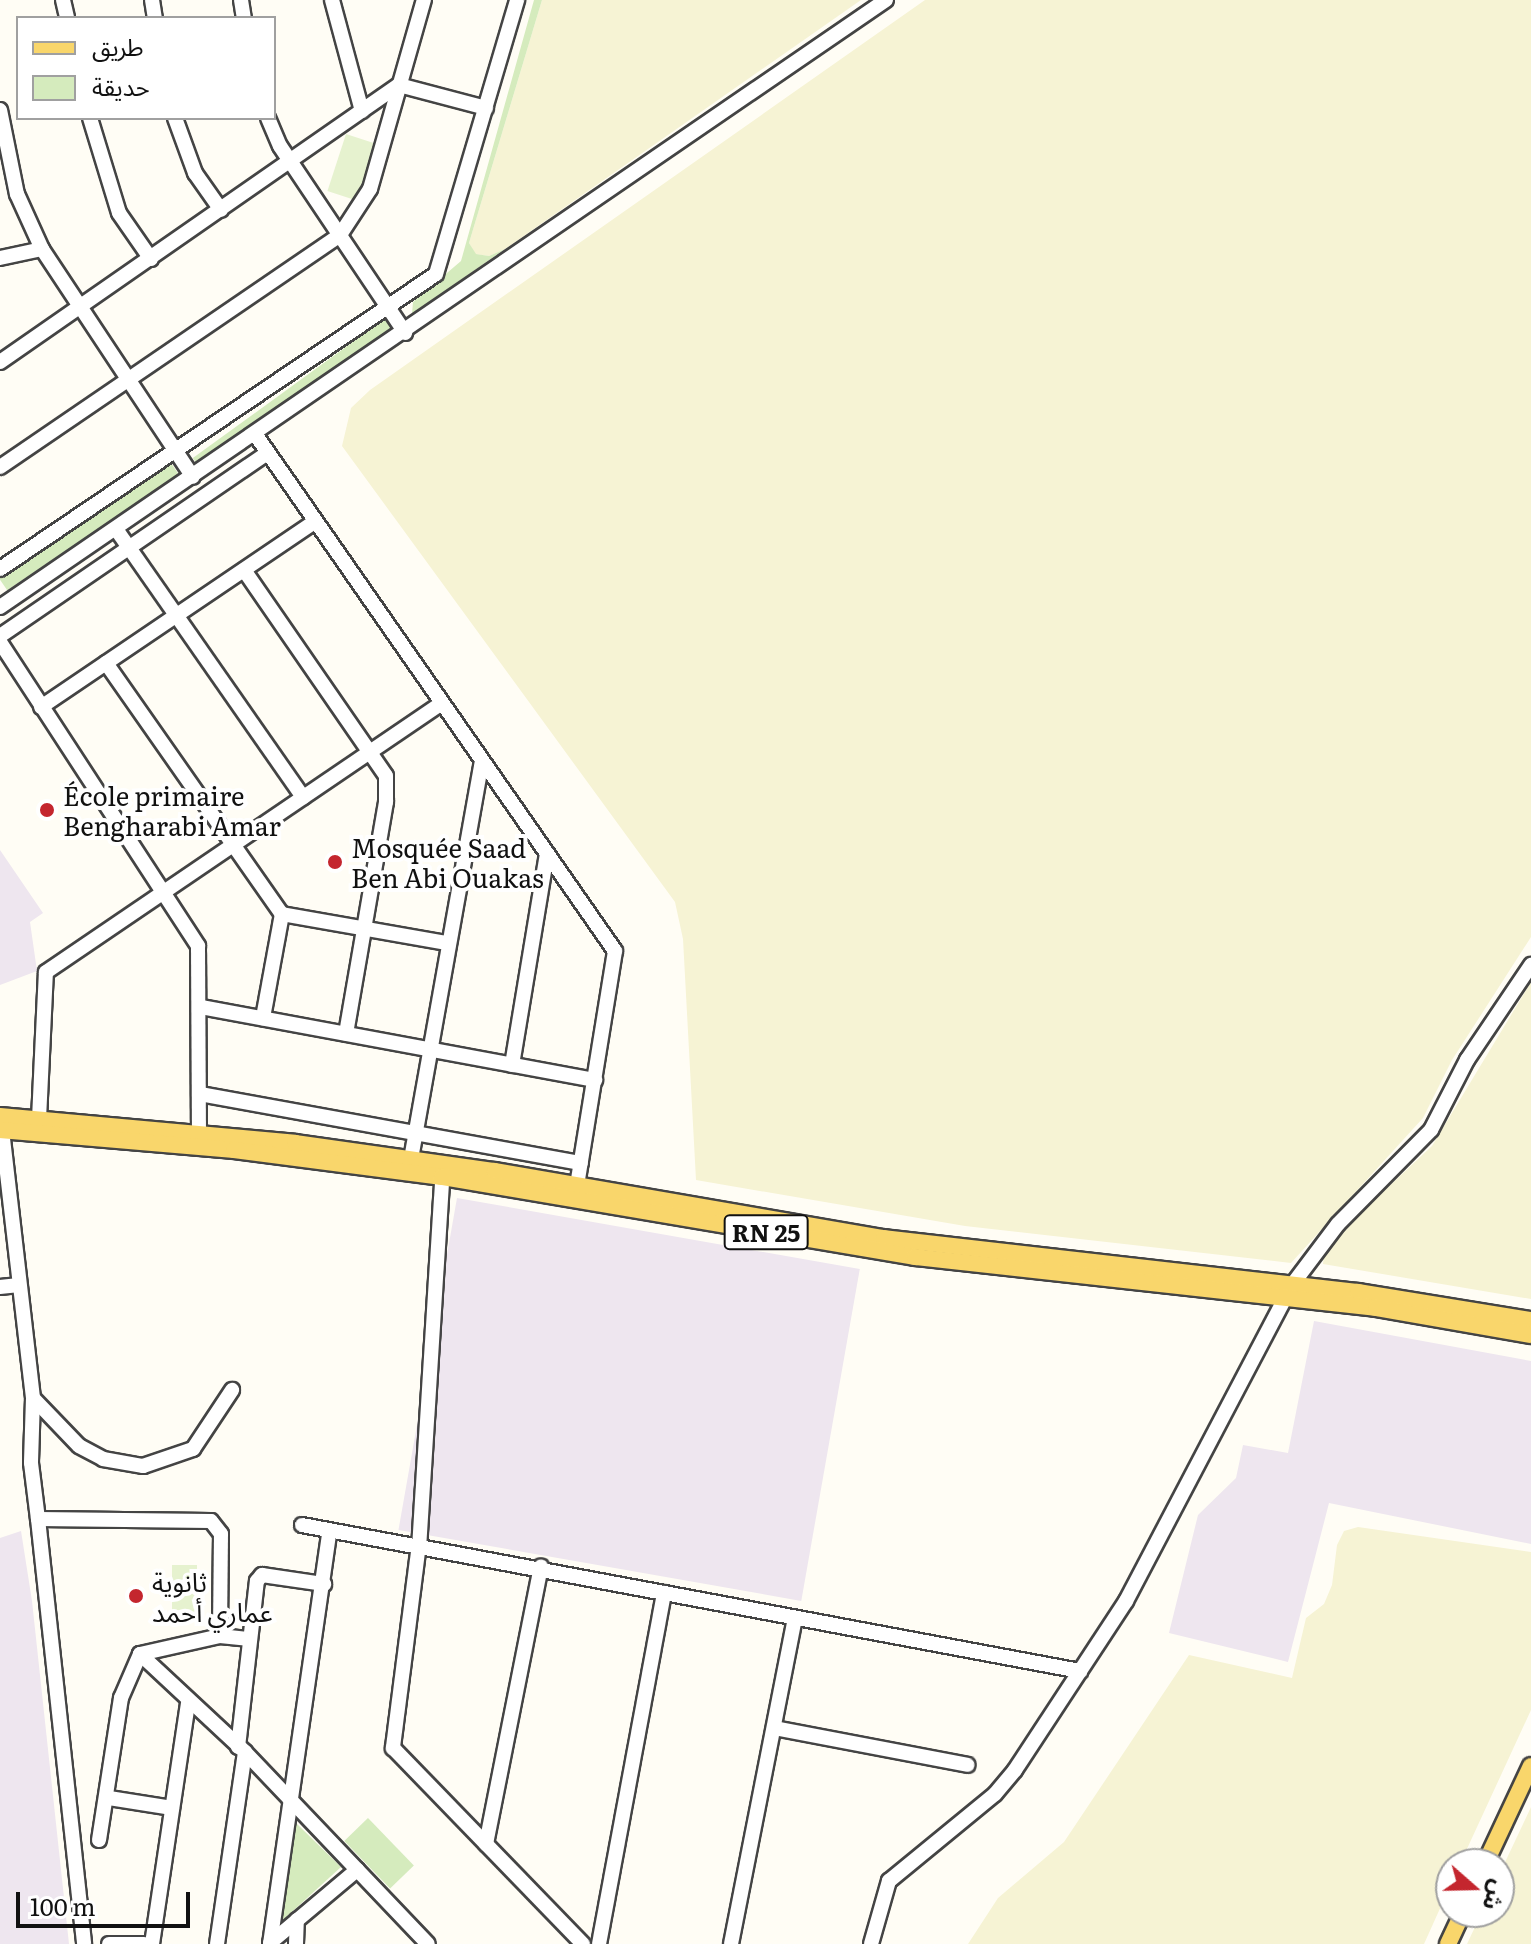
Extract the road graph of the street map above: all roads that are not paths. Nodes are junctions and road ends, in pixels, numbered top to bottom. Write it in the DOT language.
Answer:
graph roads {
  1 [pos="332,0"];
  2 [pos="424,0"];
  3 [pos="517,0"];
  4 [pos="886,0"];
  5 [pos="399,85"];
  6 [pos="486,108"];
  7 [pos="0,110"];
  8 [pos="362,111"];
  9 [pos="91,120"];
  10 [pos="176,120"];
  11 [pos="269,120"];
  12 [pos="291,162"];
  13 [pos="17,194"];
  14 [pos="0,197"];
  15 [pos="221,210"];
  16 [pos="340,235"];
  17 [pos="42,249"];
  18 [pos="0,258"];
  19 [pos="151,259"];
  20 [pos="388,307"];
  21 [pos="80,309"];
  22 [pos="405,333"];
  23 [pos="0,362"];
  24 [pos="128,380"];
  25 [pos="255,434"];
  26 [pos="176,451"];
  27 [pos="267,453"];
  28 [pos="0,467"];
  29 [pos="193,477"];
  30 [pos="313,523"];
  31 [pos="116,529"];
  32 [pos="129,548"];
  33 [pos="0,569"];
  34 [pos="244,570"];
  35 [pos="0,607"];
  36 [pos="176,616"];
  37 [pos="0,636"];
  38 [pos="0,642"];
  39 [pos="106,663"];
  40 [pos="440,704"];
  41 [pos="41,707"];
  42 [pos="371,751"];
  43 [pos="482,762"];
  44 [pos="303,797"];
  45 [pos="232,845"];
  46 [pos="547,854"];
  47 [pos="164,891"];
  48 [pos="282,914"];
  49 [pos="364,927"];
  50 [pos="447,943"];
  51 [pos="1531,965"];
  52 [pos="201,1007"];
  53 [pos="263,1018"];
  54 [pos="346,1034"];
  55 [pos="429,1049"];
  56 [pos="512,1065"];
  57 [pos="595,1080"];
  58 [pos="200,1094"];
  59 [pos="39,1119"];
  60 [pos="1,1126"];
  61 [pos="199,1133"];
  62 [pos="414,1133"];
  63 [pos="411,1159"];
  64 [pos="581,1163"];
  65 [pos="442,1170"];
  66 [pos="577,1185"];
  67 [pos="19,1285"];
  68 [pos="0,1287"];
  69 [pos="1290,1292"];
  70 [pos="1531,1320"];
  71 [pos="1531,1335"];
  72 [pos="232,1390"];
  73 [pos="33,1398"];
  74 [pos="38,1519"];
  75 [pos="302,1525"];
  76 [pos="330,1530"];
  77 [pos="419,1544"];
  78 [pos="541,1566"];
  79 [pos="324,1584"];
  80 [pos="664,1593"];
  81 [pos="795,1618"];
  82 [pos="220,1636"];
  83 [pos="250,1639"];
  84 [pos="140,1654"];
  85 [pos="1080,1671"];
  86 [pos="188,1702"];
  87 [pos="774,1728"];
  88 [pos="242,1749"];
  89 [pos="968,1765"];
  90 [pos="1531,1766"];
  91 [pos="109,1798"];
  92 [pos="288,1799"];
  93 [pos="172,1808"];
  94 [pos="99,1840"];
  95 [pos="486,1844"];
  96 [pos="1493,1848"];
  97 [pos="357,1870"];
  98 [pos="297,1920"];
  99 [pos="577,1942"];
  100 [pos="84,1944"];
  101 [pos="109,1944"];
  102 [pos="144,1944"];
  103 [pos="152,1944"];
  104 [pos="217,1944"];
  105 [pos="270,1944"];
  106 [pos="296,1944"];
  107 [pos="428,1944"];
  108 [pos="599,1944"];
  109 [pos="731,1944"];
  110 [pos="871,1944"];
  1 -- 8 [label="street"];
  2 -- 5 [label="street"];
  3 -- 6 [label="street"];
  4 -- 22 [label="street"];
  5 -- 6 [label="street"];
  5 -- 8 [label="street"];
  5 -- 16 [label="street"];
  6 -- 20 [label="street"];
  7 -- 13 [label="street"];
  8 -- 12 [label="street"];
  9 -- 19 [label="street"];
  10 -- 15 [label="street"];
  11 -- 12 [label="street"];
  12 -- 15 [label="street"];
  12 -- 16 [label="street"];
  13 -- 14 [label="street"];
  13 -- 17 [label="street"];
  15 -- 19 [label="street"];
  16 -- 20 [label="street"];
  16 -- 24 [label="street"];
  17 -- 18 [label="street"];
  17 -- 21 [label="street"];
  19 -- 21 [label="street"];
  20 -- 22 [label="street"];
  20 -- 26 [label="street"];
  21 -- 23 [label="street"];
  21 -- 24 [label="street"];
  22 -- 25 [label="street"];
  24 -- 26 [label="street"];
  24 -- 28 [label="street"];
  25 -- 27 [label="street"];
  25 -- 29 [label="street"];
  26 -- 29 [label="street"];
  26 -- 33 [label="street"];
  27 -- 30 [label="street"];
  27 -- 32 [label="street"];
  29 -- 31 [label="street"];
  30 -- 34 [label="street"];
  30 -- 40 [label="street"];
  31 -- 32 [label="street"];
  31 -- 35 [label="street"];
  32 -- 36 [label="street"];
  32 -- 37 [label="street"];
  34 -- 36 [label="street"];
  34 -- 42 [label="street"];
  36 -- 39 [label="street"];
  36 -- 44 [label="street"];
  38 -- 41 [label="street"];
  39 -- 41 [label="street"];
  39 -- 45 [label="street"];
  40 -- 42 [label="street"];
  40 -- 43 [label="street"];
  41 -- 47 [label="street"];
  42 -- 44 [label="street"];
  42 -- 49 [label="street"];
  43 -- 46 [label="street"];
  43 -- 50 [label="street"];
  44 -- 45 [label="street"];
  45 -- 47 [label="street"];
  45 -- 48 [label="street"];
  46 -- 56 [label="street"];
  46 -- 57 [label="street"];
  47 -- 52 [label="street"];
  47 -- 59 [label="street"];
  48 -- 49 [label="street"];
  48 -- 53 [label="street"];
  49 -- 50 [label="street"];
  49 -- 54 [label="street"];
  50 -- 55 [label="street"];
  51 -- 69 [label="street"];
  52 -- 53 [label="street"];
  52 -- 58 [label="street"];
  53 -- 54 [label="street"];
  54 -- 55 [label="street"];
  55 -- 56 [label="street"];
  55 -- 62 [label="street"];
  56 -- 57 [label="street"];
  57 -- 64 [label="street"];
  58 -- 61 [label="street"];
  58 -- 62 [label="street"];
  59 -- 60 [label="main road, RN 25"];
  59 -- 61 [label="main road, RN 25"];
  60 -- 65 [label="main road, RN 25"];
  60 -- 67 [label="street"];
  61 -- 63 [label="main road, RN 25"];
  62 -- 63 [label="street"];
  62 -- 64 [label="street"];
  63 -- 65 [label="main road, RN 25"];
  64 -- 66 [label="street"];
  65 -- 66 [label="main road, RN 25"];
  65 -- 69 [label="main road, RN 25"];
  65 -- 77 [label="street"];
  66 -- 69 [label="main road, RN 25"];
  67 -- 68 [label="street"];
  67 -- 73 [label="street"];
  69 -- 70 [label="main road, RN 25"];
  69 -- 71 [label="main road, RN 25"];
  69 -- 85 [label="street"];
  72 -- 73 [label="street"];
  73 -- 74 [label="street"];
  74 -- 82 [label="street"];
  74 -- 100 [label="street"];
  75 -- 76 [label="street"];
  76 -- 77 [label="street"];
  76 -- 79 [label="street"];
  77 -- 78 [label="street"];
  77 -- 95 [label="street"];
  78 -- 80 [label="street"];
  78 -- 95 [label="street"];
  79 -- 83 [label="street"];
  79 -- 92 [label="street"];
  80 -- 81 [label="street"];
  80 -- 108 [label="street"];
  81 -- 85 [label="street"];
  81 -- 87 [label="street"];
  82 -- 83 [label="street"];
  82 -- 84 [label="street"];
  83 -- 88 [label="street"];
  84 -- 86 [label="street"];
  84 -- 91 [label="street"];
  85 -- 110 [label="street"];
  86 -- 88 [label="street"];
  86 -- 93 [label="street"];
  87 -- 89 [label="street"];
  87 -- 109 [label="street"];
  88 -- 92 [label="street"];
  88 -- 104 [label="street"];
  90 -- 96 [label="main road"];
  91 -- 93 [label="street"];
  91 -- 94 [label="street"];
  92 -- 97 [label="street"];
  92 -- 105 [label="street"];
  93 -- 103 [label="street"];
  95 -- 99 [label="street"];
  97 -- 98 [label="street"];
  97 -- 107 [label="street"];
  98 -- 105 [label="street"];
  98 -- 106 [label="street"];
  101 -- 102 [label="street"];
}
